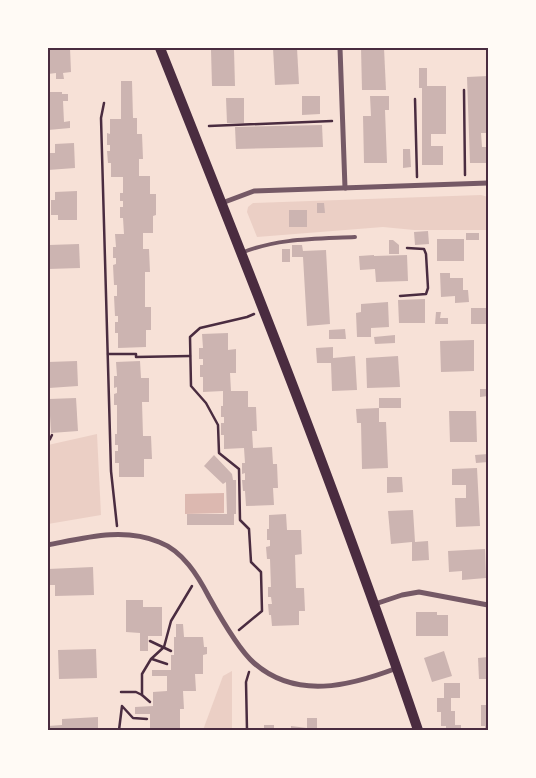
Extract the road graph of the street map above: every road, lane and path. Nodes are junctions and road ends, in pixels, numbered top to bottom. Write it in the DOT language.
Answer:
graph roads {
  1 [pos="160,48"];
  2 [pos="340,48"];
  3 [pos="464,90"];
  4 [pos="415,99"];
  5 [pos="104,103"];
  6 [pos="342,121"];
  7 [pos="209,126"];
  8 [pos="488,183"];
  9 [pos="465,184"];
  10 [pos="417,185"];
  11 [pos="345,188"];
  12 [pos="222,203"];
  13 [pos="355,237"];
  14 [pos="407,248"];
  15 [pos="242,253"];
  16 [pos="400,296"];
  17 [pos="264,309"];
  18 [pos="108,354"];
  19 [pos="190,356"];
  20 [pos="52,435"];
  21 [pos="48,441"];
  22 [pos="118,534"];
  23 [pos="48,545"];
  24 [pos="198,576"];
  25 [pos="375,604"];
  26 [pos="488,605"];
  27 [pos="244,626"];
  28 [pos="150,641"];
  29 [pos="164,646"];
  30 [pos="171,651"];
  31 [pos="152,659"];
  32 [pos="252,662"];
  33 [pos="167,664"];
  34 [pos="397,668"];
  35 [pos="122,692"];
  36 [pos="142,695"];
  37 [pos="150,702"];
  38 [pos="148,719"];
  39 [pos="120,730"];
  40 [pos="247,730"];
  41 [pos="418,730"];
  1 -- 12 [label="main road"];
  2 -- 6 [label="street"];
  3 -- 9 [label="path"];
  4 -- 10 [label="path"];
  5 -- 18 [label="path"];
  6 -- 7 [label="path"];
  6 -- 11 [label="street"];
  8 -- 9 [label="street"];
  9 -- 10 [label="street"];
  10 -- 11 [label="street"];
  11 -- 12 [label="street"];
  12 -- 15 [label="main road"];
  13 -- 15 [label="lane"];
  14 -- 16 [label="path"];
  15 -- 17 [label="main road"];
  17 -- 19 [label="path"];
  17 -- 25 [label="main road"];
  18 -- 19 [label="path"];
  18 -- 22 [label="path"];
  19 -- 27 [label="path"];
  20 -- 21 [label="path"];
  22 -- 23 [label="street"];
  22 -- 24 [label="street"];
  24 -- 29 [label="path"];
  24 -- 32 [label="street"];
  25 -- 26 [label="street"];
  25 -- 34 [label="main road"];
  28 -- 29 [label="path"];
  29 -- 30 [label="path"];
  29 -- 31 [label="path"];
  31 -- 33 [label="path"];
  31 -- 36 [label="path"];
  32 -- 34 [label="street"];
  32 -- 40 [label="path"];
  34 -- 41 [label="main road"];
  35 -- 36 [label="path"];
  36 -- 37 [label="path"];
  38 -- 39 [label="path"];
}
